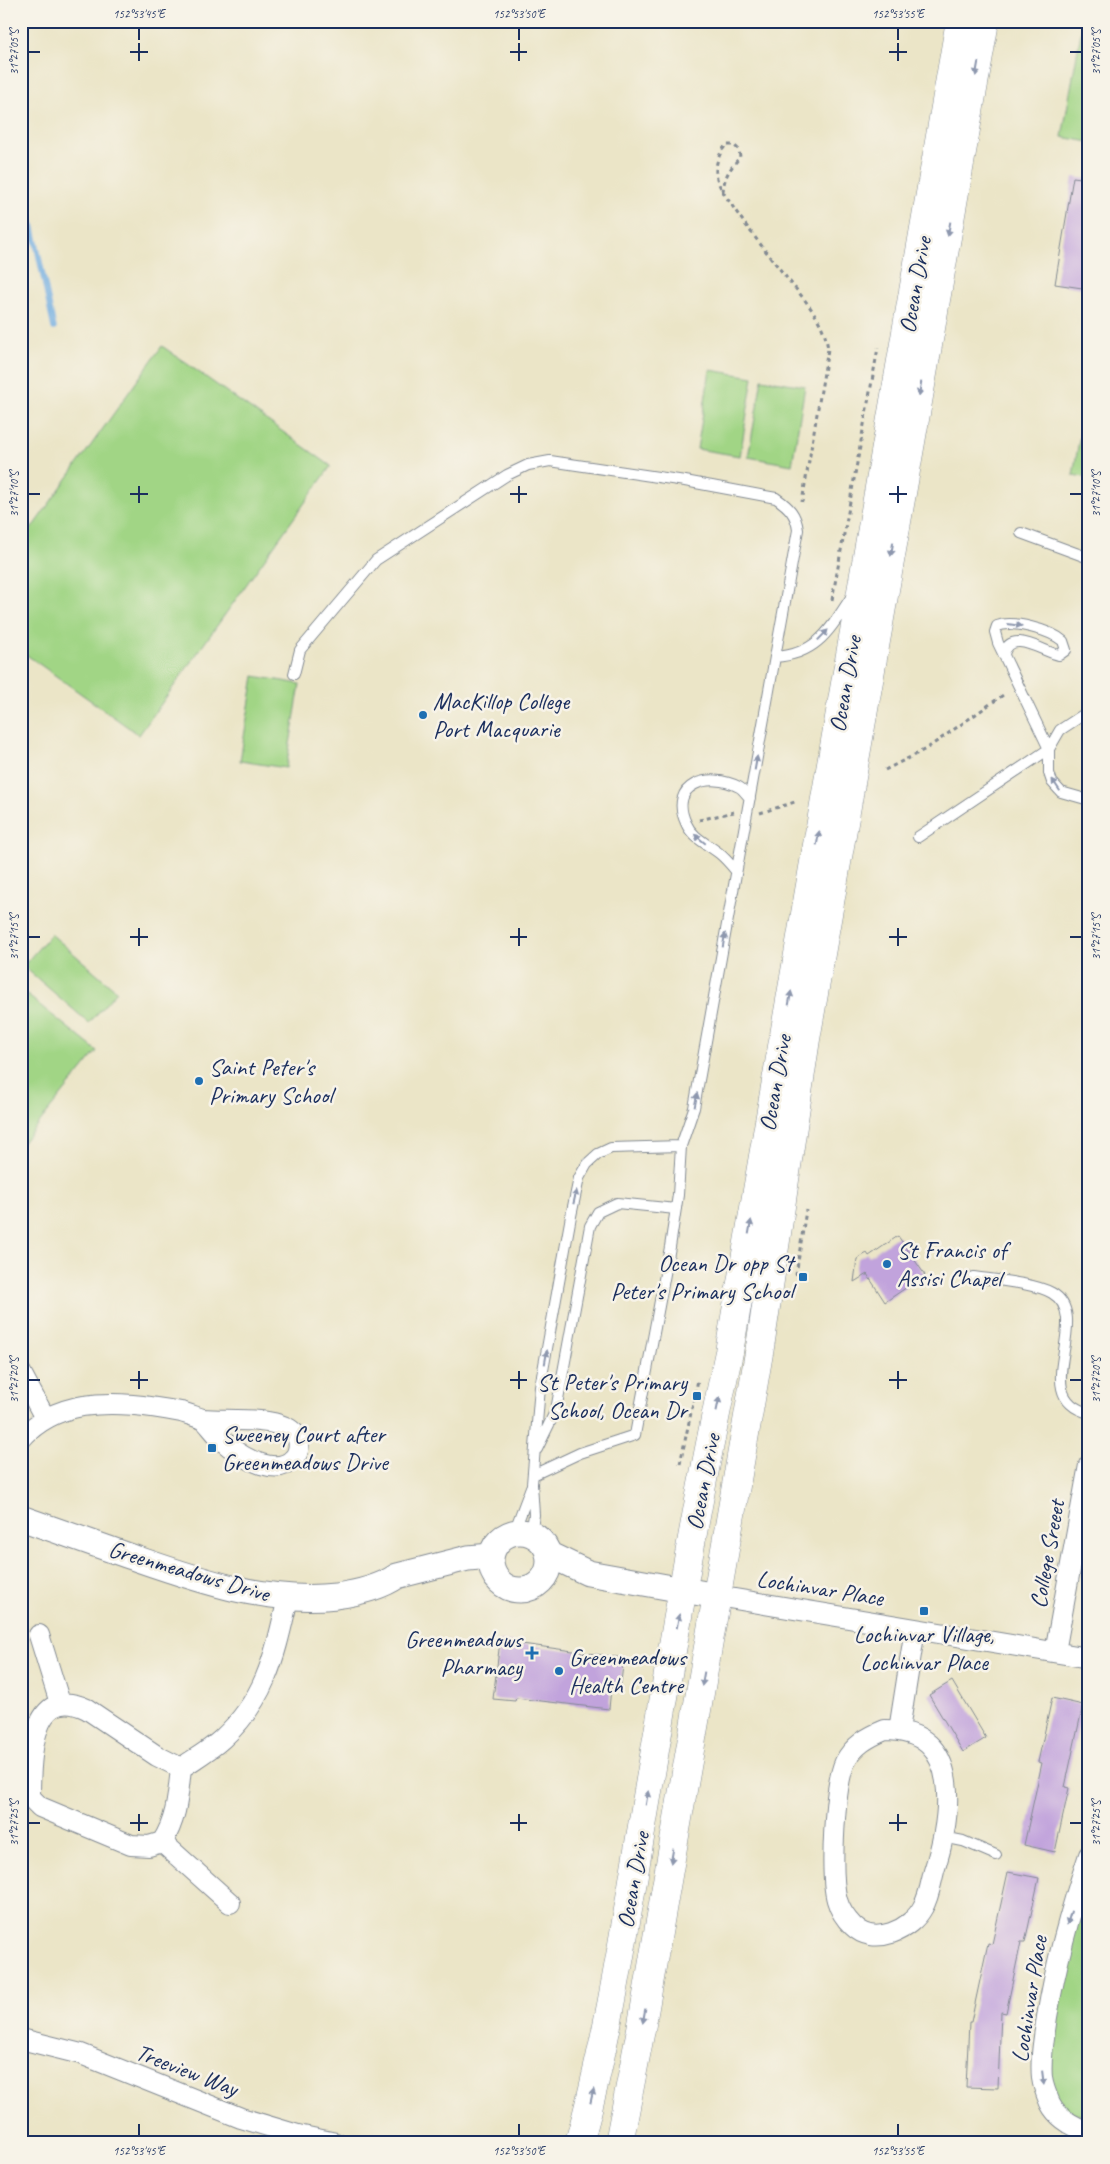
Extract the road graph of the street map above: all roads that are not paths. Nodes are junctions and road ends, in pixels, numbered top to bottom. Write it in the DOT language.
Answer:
graph roads {
  1 [pos="960,21"];
  2 [pos="985,21"];
  3 [pos="1021,533"];
  4 [pos="1089,558"];
  5 [pos="863,580"];
  6 [pos="1004,654"];
  7 [pos="775,657"];
  8 [pos="294,674"];
  9 [pos="1089,711"];
  10 [pos="1049,748"];
  11 [pos="750,798"];
  12 [pos="1089,800"];
  13 [pos="918,837"];
  14 [pos="736,871"];
  15 [pos="681,1146"];
  16 [pos="676,1210"];
  17 [pos="973,1277"];
  18 [pos="21,1373"];
  19 [pos="1089,1413"];
  20 [pos="45,1418"];
  21 [pos="204,1419"];
  22 [pos="21,1439"];
  23 [pos="535,1452"];
  24 [pos="1089,1465"];
  25 [pos="533,1479"];
  26 [pos="21,1518"];
  27 [pos="522,1533"];
  28 [pos="548,1554"];
  29 [pos="493,1565"];
  30 [pos="588,1574"];
  31 [pos="542,1580"];
  32 [pos="683,1590"];
  33 [pos="717,1596"];
  34 [pos="288,1598"];
  35 [pos="915,1629"];
  36 [pos="39,1635"];
  37 [pos="1055,1652"];
  38 [pos="1089,1658"];
  39 [pos="60,1702"];
  40 [pos="899,1730"];
  41 [pos="181,1768"];
  42 [pos="943,1837"];
  43 [pos="162,1842"];
  44 [pos="996,1855"];
  45 [pos="1089,1855"];
  46 [pos="230,1903"];
  47 [pos="21,2038"];
  48 [pos="1089,2132"];
  49 [pos="336,2143"];
  50 [pos="579,2143"];
  51 [pos="619,2143"];
  1 -- 5 [label="main road, Ocean Drive"];
  2 -- 33 [label="main road, Ocean Drive, one-way"];
  3 -- 4 [label="lane"];
  7 -- 5 [label="lane, one-way"];
  32 -- 5 [label="main road, Ocean Drive, one-way"];
  6 -- 6 [label="lane, one-way"];
  6 -- 10 [label="lane"];
  7 -- 8 [label="lane"];
  11 -- 7 [label="lane, one-way"];
  9 -- 10 [label="lane"];
  12 -- 10 [label="lane, one-way"];
  10 -- 13 [label="lane"];
  11 -- 14 [label="lane"];
  14 -- 11 [label="lane, one-way"];
  15 -- 14 [label="lane, one-way"];
  15 -- 16 [label="lane"];
  23 -- 15 [label="lane, one-way"];
  16 -- 23 [label="lane"];
  16 -- 25 [label="lane"];
  17 -- 19 [label="lane"];
  18 -- 20 [label="street"];
  20 -- 21 [label="street"];
  20 -- 22 [label="street"];
  23 -- 25 [label="lane"];
  24 -- 37 [label="street, College Sreeet"];
  25 -- 27 [label="lane"];
  25 -- 27 [label="lane"];
  26 -- 34 [label="street, Greenmeadows Drive"];
  27 -- 28 [label="street"];
  27 -- 29 [label="street"];
  28 -- 30 [label="street"];
  28 -- 31 [label="street"];
  29 -- 31 [label="street"];
  29 -- 34 [label="street, Greenmeadows Drive"];
  30 -- 31 [label="street"];
  30 -- 32 [label="street"];
  32 -- 33 [label="street"];
  50 -- 32 [label="main road, Ocean Drive, one-way"];
  33 -- 35 [label="street, Lochinvar Place"];
  33 -- 51 [label="main road, Ocean Drive, one-way"];
  34 -- 41 [label="street"];
  35 -- 37 [label="street, Lochinvar Place"];
  35 -- 40 [label="street"];
  36 -- 39 [label="street"];
  37 -- 38 [label="street, Lochinvar Place"];
  39 -- 41 [label="street"];
  39 -- 43 [label="street"];
  40 -- 42 [label="street"];
  40 -- 42 [label="street"];
  41 -- 43 [label="street"];
  42 -- 44 [label="lane"];
  43 -- 46 [label="street"];
  45 -- 48 [label="street, Lochinvar Place, one-way"];
  47 -- 49 [label="street, Treeview Way"];
}
